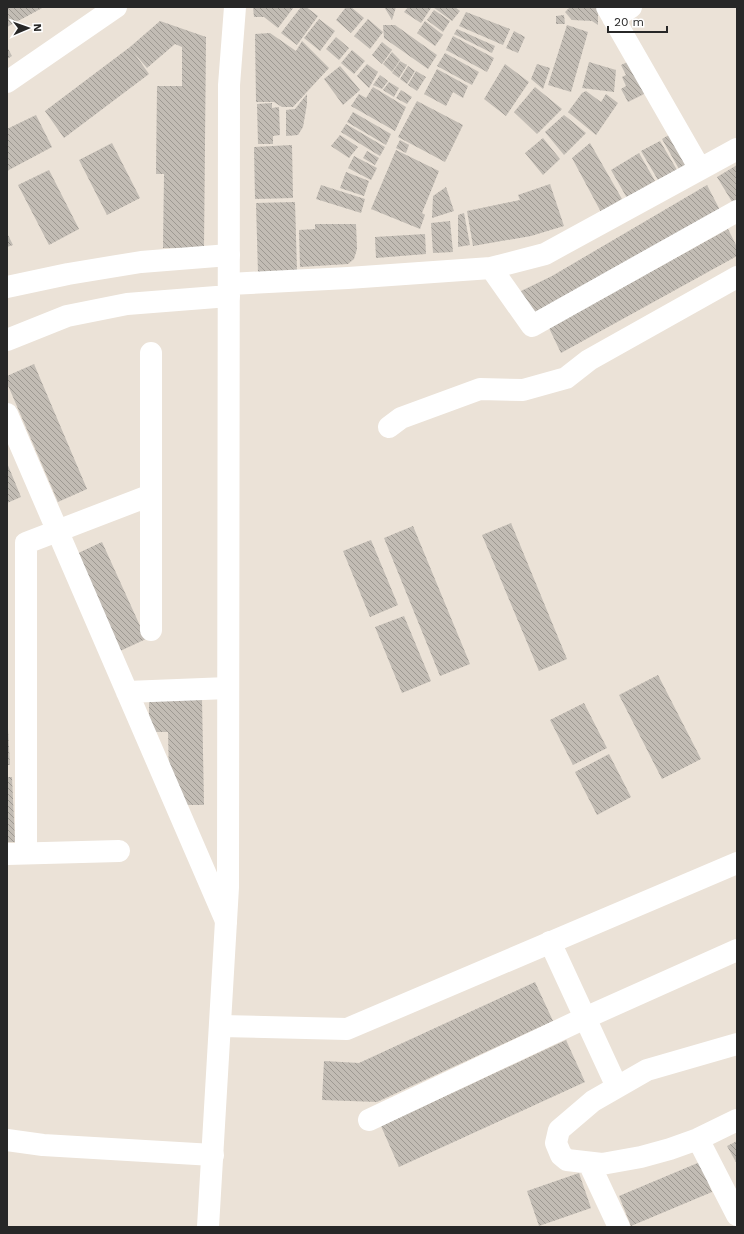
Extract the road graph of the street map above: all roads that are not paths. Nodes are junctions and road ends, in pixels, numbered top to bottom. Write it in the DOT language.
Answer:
graph roads {
  1 [pos="116,7"];
  2 [pos="235,7"];
  3 [pos="631,7"];
  4 [pos="610,13"];
  5 [pos="7,82"];
  6 [pos="737,149"];
  7 [pos="700,169"];
  8 [pos="737,211"];
  9 [pos="229,255"];
  10 [pos="491,268"];
  11 [pos="737,276"];
  12 [pos="7,287"];
  13 [pos="229,290"];
  14 [pos="7,340"];
  15 [pos="151,353"];
  16 [pos="7,414"];
  17 [pos="389,427"];
  18 [pos="151,495"];
  19 [pos="57,530"];
  20 [pos="151,630"];
  21 [pos="228,688"];
  22 [pos="127,692"];
  23 [pos="119,851"];
  24 [pos="16,854"];
  25 [pos="737,863"];
  26 [pos="226,921"];
  27 [pos="550,942"];
  28 [pos="737,950"];
  29 [pos="585,1018"];
  30 [pos="220,1026"];
  31 [pos="737,1044"];
  32 [pos="617,1087"];
  33 [pos="369,1120"];
  34 [pos="737,1120"];
  35 [pos="698,1139"];
  36 [pos="7,1140"];
  37 [pos="212,1154"];
  38 [pos="589,1163"];
  39 [pos="735,1205"];
  40 [pos="208,1227"];
  41 [pos="619,1227"];
  1 -- 5 [label="street"];
  2 -- 9 [label="street"];
  3 -- 4 [label="street"];
  4 -- 7 [label="street"];
  6 -- 7 [label="street"];
  7 -- 10 [label="street"];
  8 -- 10 [label="street"];
  9 -- 12 [label="street"];
  9 -- 13 [label="street"];
  10 -- 13 [label="street"];
  11 -- 17 [label="street"];
  13 -- 14 [label="street"];
  13 -- 21 [label="street"];
  15 -- 18 [label="street"];
  16 -- 19 [label="street"];
  18 -- 19 [label="street"];
  18 -- 20 [label="street"];
  19 -- 22 [label="street"];
  19 -- 24 [label="street"];
  21 -- 22 [label="street"];
  21 -- 26 [label="street"];
  22 -- 26 [label="street"];
  23 -- 24 [label="street"];
  25 -- 27 [label="street"];
  26 -- 30 [label="street"];
  27 -- 29 [label="street"];
  27 -- 30 [label="street"];
  28 -- 29 [label="street"];
  29 -- 32 [label="street"];
  29 -- 33 [label="street"];
  30 -- 37 [label="street"];
  31 -- 32 [label="street"];
  32 -- 38 [label="street"];
  34 -- 35 [label="street"];
  35 -- 38 [label="street"];
  35 -- 39 [label="street"];
  36 -- 37 [label="street"];
  37 -- 40 [label="street"];
  38 -- 41 [label="street"];
}
